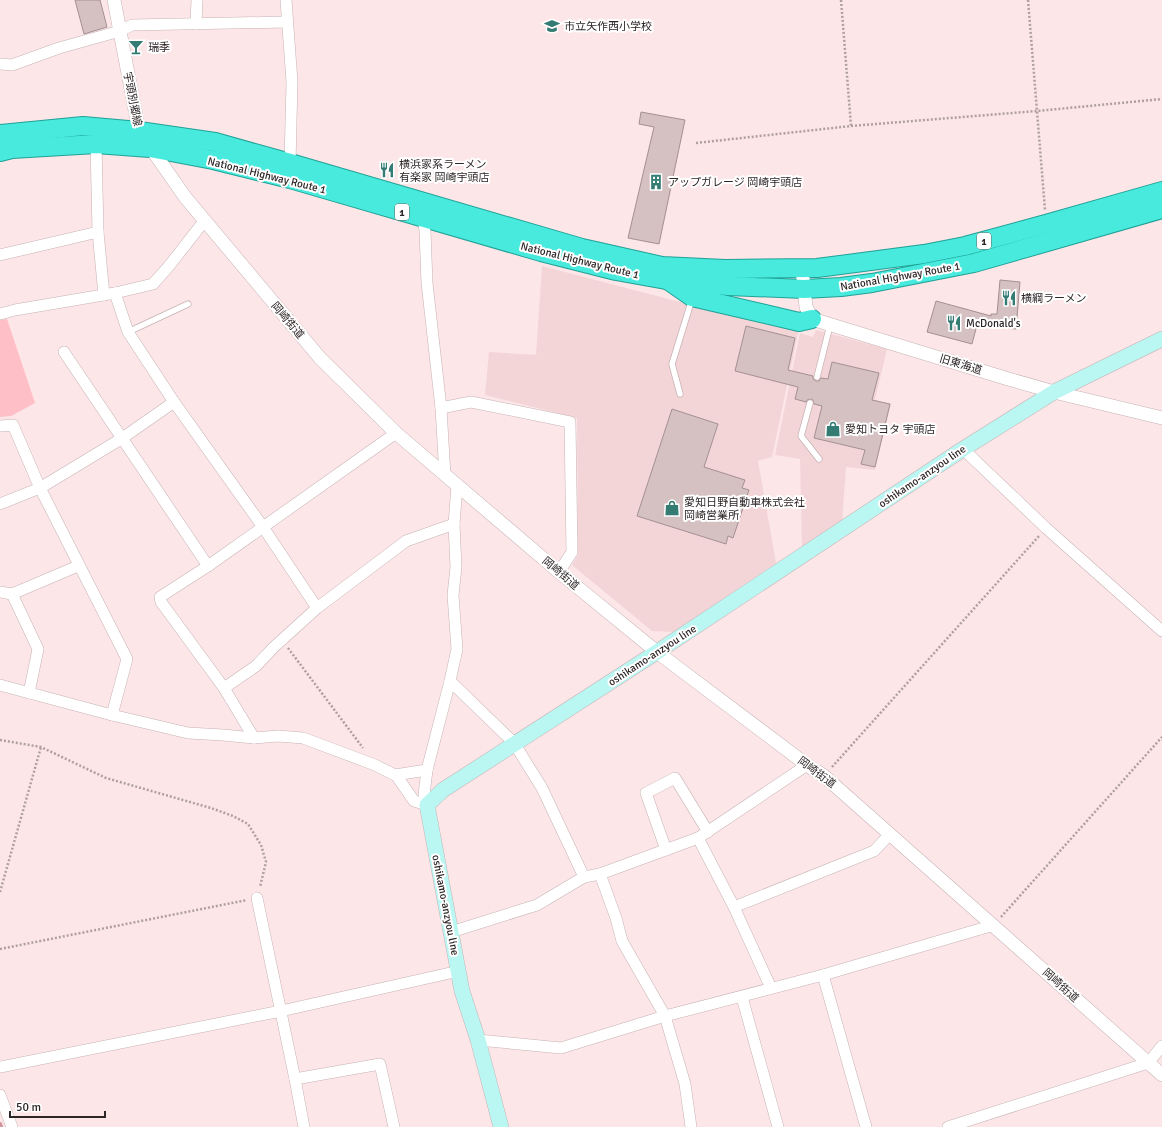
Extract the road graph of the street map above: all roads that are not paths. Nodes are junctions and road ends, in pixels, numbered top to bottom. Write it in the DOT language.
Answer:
graph roads {
  1 [pos="114,0"];
  2 [pos="197,0"];
  3 [pos="286,0"];
  4 [pos="287,22"];
  5 [pos="196,24"];
  6 [pos="120,31"];
  7 [pos="0,64"];
  8 [pos="139,131"];
  9 [pos="0,134"];
  10 [pos="96,144"];
  11 [pos="150,148"];
  12 [pos="0,152"];
  13 [pos="290,163"];
  14 [pos="1162,191"];
  15 [pos="1162,209"];
  16 [pos="423,218"];
  17 [pos="205,220"];
  18 [pos="98,232"];
  19 [pos="0,255"];
  20 [pos="802,269"];
  21 [pos="666,280"];
  22 [pos="804,289"];
  23 [pos="109,294"];
  24 [pos="692,297"];
  25 [pos="188,304"];
  26 [pos="0,314"];
  27 [pos="812,319"];
  28 [pos="830,324"];
  29 [pos="128,332"];
  30 [pos="1162,339"];
  31 [pos="64,352"];
  32 [pos="817,376"];
  33 [pos="1054,392"];
  34 [pos="680,394"];
  35 [pos="174,402"];
  36 [pos="810,403"];
  37 [pos="441,408"];
  38 [pos="1162,418"];
  39 [pos="0,426"];
  40 [pos="396,434"];
  41 [pos="121,439"];
  42 [pos="963,449"];
  43 [pos="819,459"];
  44 [pos="445,476"];
  45 [pos="457,486"];
  46 [pos="40,488"];
  47 [pos="0,504"];
  48 [pos="454,524"];
  49 [pos="263,527"];
  50 [pos="78,566"];
  51 [pos="208,566"];
  52 [pos="559,572"];
  53 [pos="0,592"];
  54 [pos="12,594"];
  55 [pos="317,608"];
  56 [pos="1162,631"];
  57 [pos="658,652"];
  58 [pos="450,681"];
  59 [pos="0,685"];
  60 [pos="224,688"];
  61 [pos="29,693"];
  62 [pos="112,715"];
  63 [pos="254,738"];
  64 [pos="514,743"];
  65 [pos="807,765"];
  66 [pos="427,770"];
  67 [pos="396,775"];
  68 [pos="427,805"];
  69 [pos="890,834"];
  70 [pos="703,835"];
  71 [pos="666,850"];
  72 [pos="600,874"];
  73 [pos="584,877"];
  74 [pos="257,898"];
  75 [pos="734,908"];
  76 [pos="994,925"];
  77 [pos="450,932"];
  78 [pos="459,971"];
  79 [pos="823,975"];
  80 [pos="771,988"];
  81 [pos="742,997"];
  82 [pos="281,1011"];
  83 [pos="665,1016"];
  84 [pos="478,1040"];
  85 [pos="1162,1046"];
  86 [pos="1148,1063"];
  87 [pos="0,1067"];
  88 [pos="1162,1075"];
  89 [pos="295,1079"];
  90 [pos="0,1095"];
  91 [pos="12,1127"];
  92 [pos="304,1127"];
  93 [pos="394,1127"];
  94 [pos="501,1127"];
  95 [pos="690,1127"];
  96 [pos="778,1127"];
  97 [pos="866,1127"];
  98 [pos="952,1127"];
  1 -- 6 [label="street, 宇頭別郷線"];
  2 -- 5 [label="street"];
  3 -- 4 [label="street"];
  4 -- 5 [label="street"];
  4 -- 13 [label="street"];
  5 -- 6 [label="street"];
  6 -- 7 [label="street"];
  6 -- 8 [label="street, 宇頭別郷線"];
  8 -- 9 [label="highway, National Highway Route 1 / 1"];
  8 -- 11 [label="street, 宇頭別郷線"];
  8 -- 13 [label="highway, National Highway Route 1 / 1"];
  10 -- 11 [label="highway, National Highway Route 1 / 1"];
  10 -- 12 [label="highway, National Highway Route 1 / 1"];
  10 -- 18 [label="street"];
  11 -- 16 [label="highway, National Highway Route 1 / 1"];
  11 -- 17 [label="street, 岡崎街道"];
  13 -- 20 [label="highway, National Highway Route 1 / 1"];
  14 -- 20 [label="highway, National Highway Route 1 / 1"];
  15 -- 22 [label="highway, National Highway Route 1 / 1"];
  16 -- 21 [label="highway, National Highway Route 1 / 1"];
  16 -- 37 [label="street"];
  17 -- 23 [label="street"];
  17 -- 40 [label="street, 岡崎街道"];
  18 -- 19 [label="street"];
  18 -- 23 [label="street"];
  20 -- 22 [label="street"];
  21 -- 22 [label="highway, National Highway Route 1 / 1"];
  21 -- 24 [label="highway"];
  22 -- 27 [label="street"];
  23 -- 26 [label="street"];
  23 -- 29 [label="street"];
  24 -- 27 [label="highway"];
  24 -- 34 [label="lane"];
  25 -- 29 [label="lane"];
  27 -- 28 [label="street, 旧東海道"];
  28 -- 32 [label="lane"];
  28 -- 33 [label="street, 旧東海道"];
  29 -- 35 [label="street"];
  30 -- 33 [label="main road, oshikamo-anzyou line"];
  31 -- 41 [label="street"];
  33 -- 38 [label="street, 旧東海道"];
  33 -- 42 [label="main road, oshikamo-anzyou line"];
  35 -- 41 [label="street"];
  35 -- 49 [label="street"];
  36 -- 43 [label="lane"];
  37 -- 44 [label="street"];
  37 -- 52 [label="street"];
  39 -- 46 [label="street"];
  40 -- 44 [label="street, 岡崎街道"];
  40 -- 49 [label="street"];
  41 -- 46 [label="street"];
  41 -- 51 [label="street"];
  42 -- 56 [label="street"];
  42 -- 57 [label="main road, oshikamo-anzyou line"];
  44 -- 45 [label="street, 岡崎街道"];
  45 -- 48 [label="street"];
  45 -- 52 [label="street, 岡崎街道"];
  46 -- 47 [label="street"];
  46 -- 50 [label="street"];
  48 -- 55 [label="street"];
  48 -- 58 [label="street"];
  49 -- 51 [label="street"];
  49 -- 55 [label="street"];
  50 -- 54 [label="street"];
  50 -- 62 [label="street"];
  51 -- 60 [label="street"];
  52 -- 57 [label="street, 岡崎街道"];
  53 -- 54 [label="street"];
  54 -- 61 [label="street"];
  55 -- 60 [label="street"];
  57 -- 64 [label="main road, oshikamo-anzyou line"];
  57 -- 65 [label="street, 岡崎街道"];
  58 -- 64 [label="street"];
  58 -- 66 [label="street"];
  59 -- 61 [label="street"];
  60 -- 63 [label="street"];
  61 -- 62 [label="street"];
  62 -- 63 [label="street"];
  63 -- 67 [label="street"];
  64 -- 68 [label="main road, oshikamo-anzyou line"];
  64 -- 73 [label="street"];
  65 -- 69 [label="street, 岡崎街道"];
  65 -- 70 [label="street"];
  66 -- 67 [label="street"];
  66 -- 68 [label="street"];
  67 -- 68 [label="street"];
  68 -- 77 [label="main road, oshikamo-anzyou line"];
  69 -- 75 [label="street"];
  69 -- 76 [label="street, 岡崎街道"];
  70 -- 71 [label="street"];
  70 -- 71 [label="street"];
  70 -- 75 [label="street"];
  71 -- 72 [label="street"];
  72 -- 73 [label="street"];
  72 -- 83 [label="street"];
  73 -- 77 [label="street"];
  74 -- 82 [label="street"];
  75 -- 80 [label="street"];
  76 -- 79 [label="street"];
  76 -- 86 [label="street, 岡崎街道"];
  77 -- 78 [label="main road, oshikamo-anzyou line"];
  78 -- 82 [label="street"];
  78 -- 84 [label="main road, oshikamo-anzyou line"];
  79 -- 80 [label="street"];
  79 -- 97 [label="street"];
  80 -- 81 [label="street"];
  81 -- 83 [label="street"];
  81 -- 96 [label="street"];
  82 -- 87 [label="street"];
  82 -- 89 [label="street"];
  83 -- 84 [label="street"];
  83 -- 95 [label="street"];
  84 -- 94 [label="main road, oshikamo-anzyou line"];
  85 -- 86 [label="street"];
  86 -- 88 [label="street, 岡崎街道"];
  86 -- 98 [label="street"];
  89 -- 92 [label="street"];
  89 -- 93 [label="street"];
  90 -- 91 [label="street"];
}
